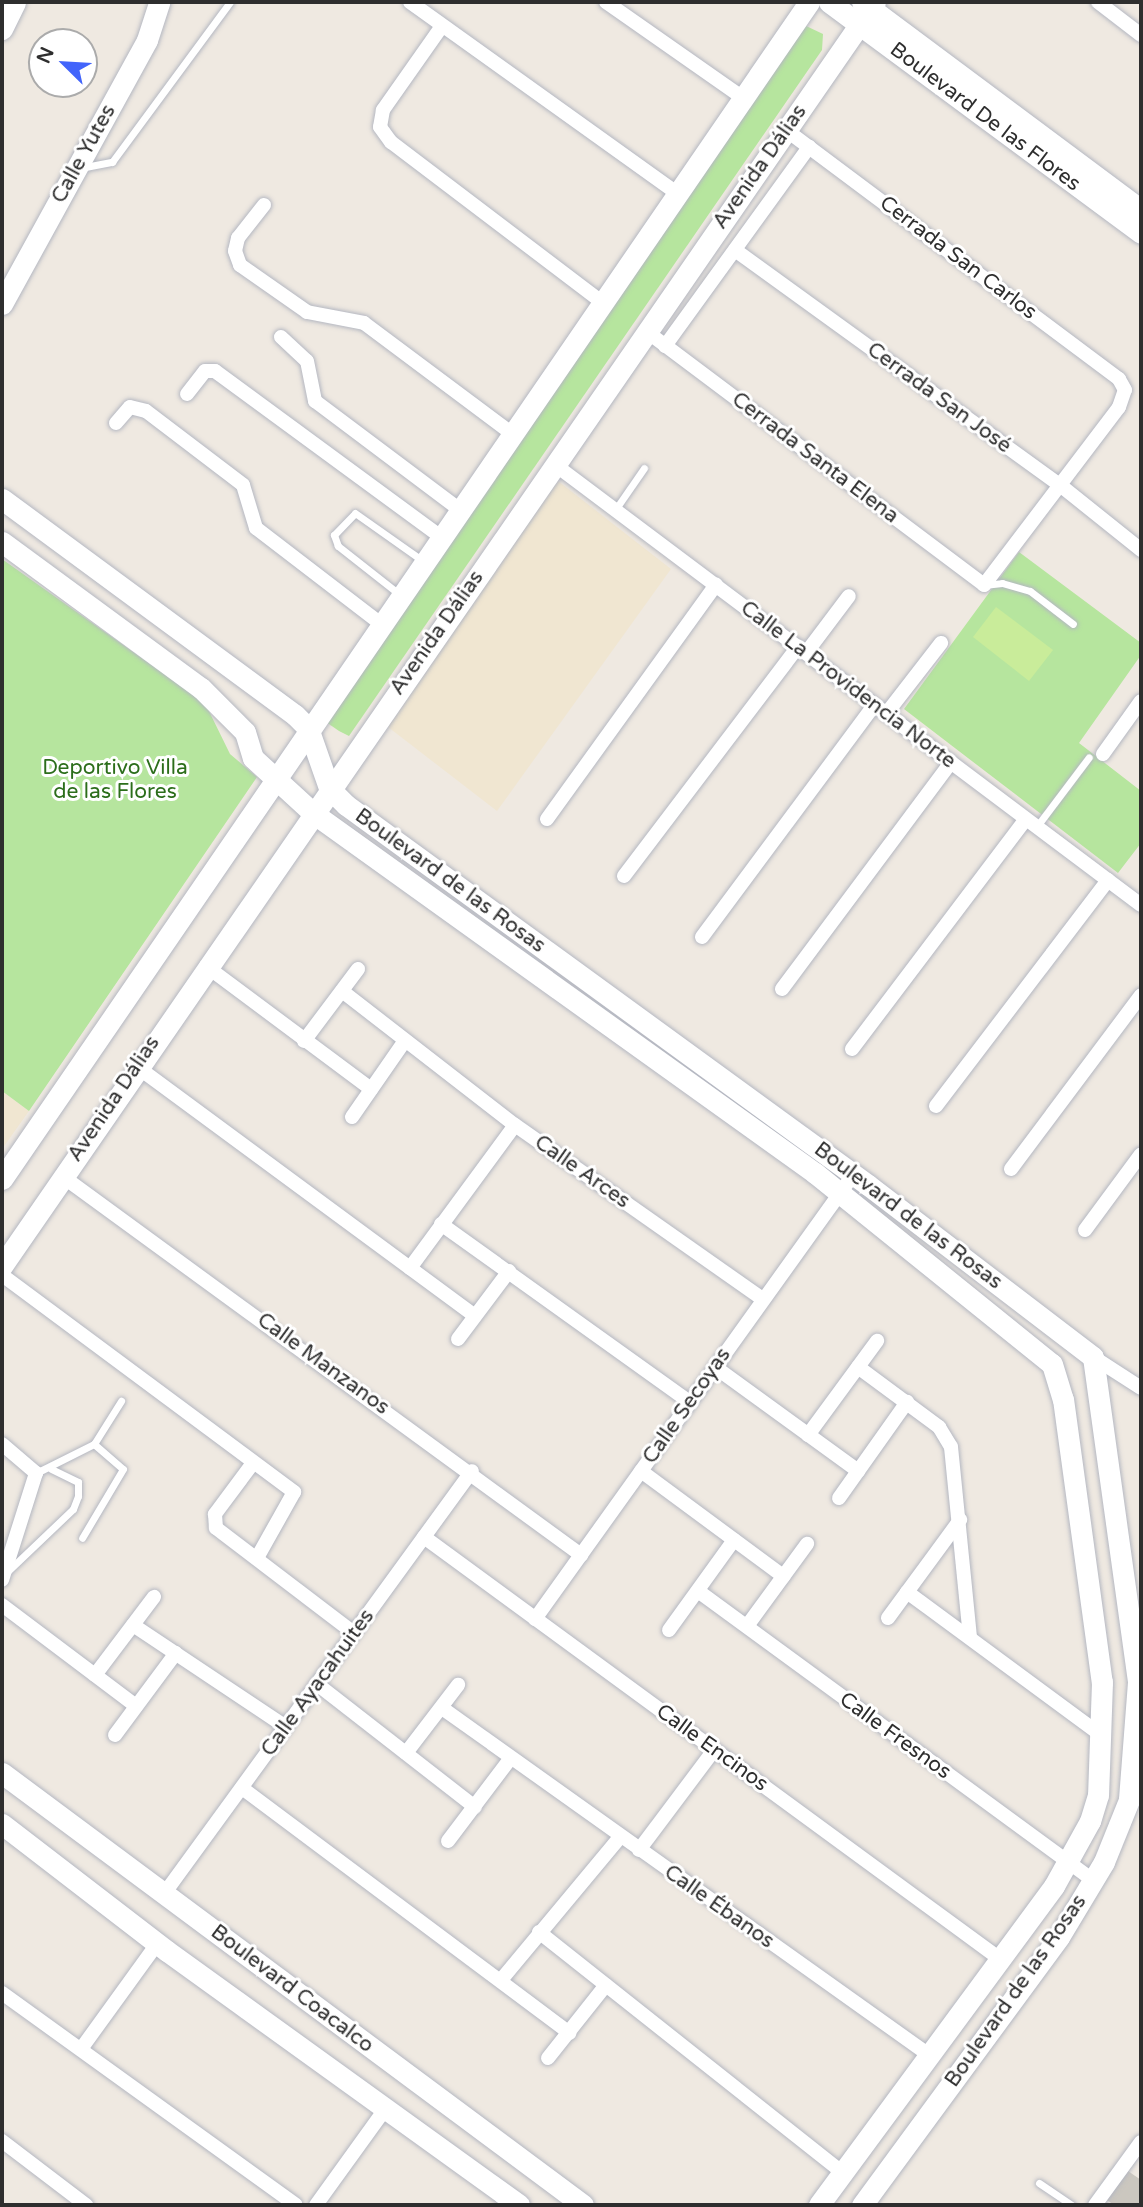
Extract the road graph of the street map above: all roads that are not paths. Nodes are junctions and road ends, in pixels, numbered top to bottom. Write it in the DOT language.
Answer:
graph roads {
  1 [pos="15,2"];
  2 [pos="159,2"];
  3 [pos="230,2"];
  4 [pos="410,2"];
  5 [pos="606,2"];
  6 [pos="809,2"];
  7 [pos="829,2"];
  8 [pos="1098,2"];
  9 [pos="867,9"];
  10 [pos="442,26"];
  11 [pos="2,29"];
  12 [pos="1141,34"];
  13 [pos="743,98"];
  14 [pos="786,130"];
  15 [pos="808,147"];
  16 [pos="76,168"];
  17 [pos="677,193"];
  18 [pos="264,205"];
  19 [pos="1141,210"];
  20 [pos="1141,233"];
  21 [pos="734,250"];
  22 [pos="602,302"];
  23 [pos="2,304"];
  24 [pos="646,331"];
  25 [pos="281,337"];
  26 [pos="665,346"];
  27 [pos="187,394"];
  28 [pos="116,423"];
  29 [pos="511,433"];
  30 [pos="554,464"];
  31 [pos="644,468"];
  32 [pos="1060,485"];
  33 [pos="2,499"];
  34 [pos="459,509"];
  35 [pos="615,510"];
  36 [pos="440,536"];
  37 [pos="2,541"];
  38 [pos="1141,550"];
  39 [pos="423,561"];
  40 [pos="716,585"];
  41 [pos="985,585"];
  42 [pos="400,595"];
  43 [pos="849,596"];
  44 [pos="380,623"];
  45 [pos="1073,624"];
  46 [pos="941,643"];
  47 [pos="802,650"];
  48 [pos="874,705"];
  49 [pos="1140,707"];
  50 [pos="887,714"];
  51 [pos="308,728"];
  52 [pos="1103,754"];
  53 [pos="1088,757"];
  54 [pos="951,762"];
  55 [pos="272,779"];
  56 [pos="329,788"];
  57 [pos="313,813"];
  58 [pos="547,819"];
  59 [pos="1031,823"];
  60 [pos="624,876"];
  61 [pos="1108,880"];
  62 [pos="1141,905"];
  63 [pos="702,937"];
  64 [pos="206,966"];
  65 [pos="358,969"];
  66 [pos="782,989"];
  67 [pos="342,991"];
  68 [pos="1141,995"];
  69 [pos="304,1041"];
  70 [pos="404,1042"];
  71 [pos="852,1049"];
  72 [pos="136,1066"];
  73 [pos="371,1089"];
  74 [pos="936,1106"];
  75 [pos="352,1117"];
  76 [pos="515,1125"];
  77 [pos="1141,1154"];
  78 [pos="1011,1169"];
  79 [pos="853,1175"];
  80 [pos="62,1176"];
  81 [pos="2,1180"];
  82 [pos="839,1193"];
  83 [pos="442,1224"];
  84 [pos="1085,1230"];
  85 [pos="2,1266"];
  86 [pos="410,1268"];
  87 [pos="509,1271"];
  88 [pos="2,1275"];
  89 [pos="764,1299"];
  90 [pos="475,1317"];
  91 [pos="458,1339"];
  92 [pos="877,1341"];
  93 [pos="1093,1357"];
  94 [pos="715,1367"];
  95 [pos="858,1367"];
  96 [pos="1141,1388"];
  97 [pos="121,1401"];
  98 [pos="690,1402"];
  99 [pos="907,1402"];
  100 [pos="808,1435"];
  101 [pos="2,1444"];
  102 [pos="94,1444"];
  103 [pos="253,1463"];
  104 [pos="51,1469"];
  105 [pos="641,1471"];
  106 [pos="858,1471"];
  107 [pos="472,1472"];
  108 [pos="36,1473"];
  109 [pos="839,1498"];
  110 [pos="960,1520"];
  111 [pos="82,1538"];
  112 [pos="424,1538"];
  113 [pos="734,1540"];
  114 [pos="807,1544"];
  115 [pos="581,1555"];
  116 [pos="257,1558"];
  117 [pos="783,1576"];
  118 [pos="2,1578"];
  119 [pos="698,1591"];
  120 [pos="907,1592"];
  121 [pos="154,1597"];
  122 [pos="2,1605"];
  123 [pos="888,1618"];
  124 [pos="535,1619"];
  125 [pos="133,1625"];
  126 [pos="747,1626"];
  127 [pos="669,1630"];
  128 [pos="355,1633"];
  129 [pos="970,1636"];
  130 [pos="176,1653"];
  131 [pos="95,1675"];
  132 [pos="1139,1680"];
  133 [pos="317,1684"];
  134 [pos="458,1685"];
  135 [pos="136,1706"];
  136 [pos="442,1707"];
  137 [pos="1139,1716"];
  138 [pos="286,1727"];
  139 [pos="115,1735"];
  140 [pos="1102,1736"];
  141 [pos="714,1750"];
  142 [pos="406,1753"];
  143 [pos="510,1759"];
  144 [pos="2,1773"];
  145 [pos="242,1788"];
  146 [pos="1135,1803"];
  147 [pos="475,1807"];
  148 [pos="2,1824"];
  149 [pos="620,1837"];
  150 [pos="448,1841"];
  151 [pos="639,1850"];
  152 [pos="1068,1863"];
  153 [pos="1093,1880"];
  154 [pos="164,1894"];
  155 [pos="539,1932"];
  156 [pos="158,1944"];
  157 [pos="1000,1959"];
  158 [pos="500,1980"];
  159 [pos="606,1985"];
  160 [pos="2,1993"];
  161 [pos="569,2033"];
  162 [pos="80,2049"];
  163 [pos="929,2055"];
  164 [pos="548,2059"];
  165 [pos="386,2108"];
  166 [pos="2,2141"];
  167 [pos="1141,2141"];
  168 [pos="844,2174"];
  169 [pos="1039,2183"];
  170 [pos="86,2205"];
  171 [pos="296,2205"];
  172 [pos="316,2205"];
  173 [pos="519,2205"];
  174 [pos="583,2205"];
  175 [pos="819,2205"];
  176 [pos="862,2205"];
  177 [pos="1072,2205"];
  178 [pos="1095,2205"];
  1 -- 11 [label="street"];
  2 -- 16 [label="street, Calle Yutes"];
  3 -- 16 [label="lane"];
  4 -- 10 [label="street"];
  5 -- 13 [label="street"];
  6 -- 13 [label="street"];
  7 -- 9 [label="street, Boulevard De las Flores"];
  8 -- 12 [label="street"];
  9 -- 14 [label="street, Avenida Dálias"];
  9 -- 19 [label="street, Boulevard De las Flores"];
  9 -- 20 [label="street, Boulevard De las Flores"];
  10 -- 17 [label="street"];
  10 -- 22 [label="street"];
  13 -- 17 [label="street"];
  14 -- 15 [label="street, Cerrada San Carlos"];
  14 -- 24 [label="street, Avenida Dálias"];
  15 -- 21 [label="street"];
  15 -- 32 [label="street, Cerrada San Carlos"];
  16 -- 23 [label="street, Calle Yutes"];
  17 -- 22 [label="street"];
  18 -- 29 [label="street"];
  21 -- 26 [label="street"];
  21 -- 32 [label="street, Cerrada San José"];
  22 -- 29 [label="street"];
  24 -- 26 [label="street, Cerrada Santa Elena"];
  24 -- 30 [label="street, Avenida Dálias"];
  25 -- 34 [label="street"];
  26 -- 41 [label="street, Cerrada Santa Elena"];
  27 -- 36 [label="street"];
  28 -- 44 [label="street"];
  29 -- 34 [label="street"];
  30 -- 35 [label="street, Calle La Providencia Norte"];
  30 -- 56 [label="street, Avenida Dálias"];
  31 -- 35 [label="lane"];
  32 -- 38 [label="street, Cerrada San José"];
  32 -- 41 [label="street"];
  33 -- 51 [label="street"];
  34 -- 36 [label="street"];
  35 -- 40 [label="street, Calle La Providencia Norte"];
  36 -- 39 [label="street"];
  37 -- 55 [label="street, Boulevard de las Rosas"];
  39 -- 42 [label="street"];
  39 -- 42 [label="lane"];
  40 -- 47 [label="street, Calle La Providencia Norte"];
  40 -- 58 [label="street"];
  41 -- 45 [label="lane"];
  42 -- 44 [label="street"];
  43 -- 47 [label="street"];
  44 -- 51 [label="street"];
  46 -- 50 [label="street"];
  47 -- 48 [label="street, Calle La Providencia Norte"];
  47 -- 60 [label="street"];
  48 -- 50 [label="street, Calle La Providencia Norte"];
  48 -- 63 [label="street"];
  49 -- 52 [label="street"];
  50 -- 54 [label="street, Calle La Providencia Norte"];
  51 -- 55 [label="street"];
  51 -- 56 [label="street"];
  53 -- 59 [label="lane"];
  54 -- 59 [label="street, Calle La Providencia Norte"];
  54 -- 66 [label="street"];
  55 -- 57 [label="street, Boulevard de las Rosas"];
  55 -- 81 [label="street"];
  56 -- 57 [label="street, Avenida Dálias"];
  56 -- 79 [label="street, Boulevard de las Rosas"];
  57 -- 64 [label="street, Avenida Dálias"];
  57 -- 82 [label="street, Boulevard de las Rosas"];
  59 -- 61 [label="street, Calle La Providencia Norte"];
  59 -- 71 [label="street"];
  61 -- 62 [label="street, Calle La Providencia Norte"];
  61 -- 74 [label="street"];
  64 -- 69 [label="street"];
  64 -- 72 [label="street, Avenida Dálias"];
  65 -- 67 [label="street"];
  67 -- 69 [label="street"];
  67 -- 70 [label="street, Calle Arces"];
  68 -- 78 [label="street"];
  69 -- 73 [label="street"];
  70 -- 73 [label="street"];
  70 -- 76 [label="street, Calle Arces"];
  72 -- 80 [label="street, Avenida Dálias"];
  72 -- 86 [label="street"];
  73 -- 75 [label="street"];
  76 -- 83 [label="street"];
  76 -- 89 [label="street, Calle Arces"];
  77 -- 84 [label="street"];
  79 -- 82 [label="street, Calle Secoyas"];
  79 -- 93 [label="street, Boulevard de las Rosas"];
  80 -- 85 [label="street, Avenida Dálias"];
  80 -- 107 [label="street, Calle Manzanos"];
  82 -- 89 [label="street, Calle Secoyas"];
  82 -- 140 [label="street, Boulevard de las Rosas"];
  83 -- 86 [label="street"];
  83 -- 87 [label="street"];
  86 -- 90 [label="street"];
  87 -- 90 [label="street"];
  87 -- 98 [label="street"];
  88 -- 103 [label="street"];
  89 -- 94 [label="street, Calle Secoyas"];
  90 -- 91 [label="street"];
  92 -- 95 [label="street"];
  93 -- 96 [label="street"];
  93 -- 132 [label="street, Boulevard de las Rosas"];
  94 -- 98 [label="street, Calle Secoyas"];
  94 -- 100 [label="street"];
  95 -- 99 [label="street"];
  95 -- 100 [label="street"];
  97 -- 102 [label="lane"];
  98 -- 105 [label="street, Calle Secoyas"];
  99 -- 106 [label="street"];
  99 -- 110 [label="street"];
  100 -- 106 [label="street"];
  101 -- 108 [label="street"];
  102 -- 104 [label="lane"];
  102 -- 111 [label="lane"];
  103 -- 116 [label="street"];
  103 -- 116 [label="street"];
  104 -- 108 [label="lane"];
  104 -- 118 [label="lane"];
  105 -- 113 [label="street"];
  105 -- 115 [label="street, Calle Secoyas"];
  106 -- 109 [label="street"];
  107 -- 112 [label="street, Calle Ayacahuites"];
  107 -- 115 [label="street, Calle Manzanos"];
  108 -- 118 [label="street"];
  110 -- 120 [label="street"];
  110 -- 129 [label="street"];
  112 -- 124 [label="street, Calle Encinos"];
  112 -- 128 [label="street, Calle Ayacahuites"];
  113 -- 117 [label="street"];
  113 -- 119 [label="street"];
  114 -- 117 [label="street"];
  115 -- 124 [label="street, Calle Secoyas"];
  116 -- 128 [label="street"];
  117 -- 126 [label="street"];
  119 -- 126 [label="street, Calle Fresnos"];
  119 -- 127 [label="street"];
  120 -- 123 [label="street"];
  120 -- 129 [label="street"];
  121 -- 125 [label="street"];
  122 -- 131 [label="street"];
  124 -- 141 [label="street, Calle Encinos"];
  125 -- 130 [label="street"];
  125 -- 131 [label="street"];
  126 -- 152 [label="street, Calle Fresnos"];
  128 -- 133 [label="street, Calle Ayacahuites"];
  129 -- 140 [label="street"];
  130 -- 135 [label="street"];
  130 -- 138 [label="street"];
  131 -- 135 [label="street"];
  132 -- 137 [label="street, Boulevard de las Rosas"];
  133 -- 138 [label="street, Calle Ayacahuites"];
  133 -- 142 [label="street"];
  134 -- 136 [label="street"];
  135 -- 139 [label="street"];
  136 -- 142 [label="street"];
  136 -- 143 [label="street, Calle Ébanos"];
  137 -- 146 [label="street, Boulevard de las Rosas"];
  138 -- 145 [label="street, Calle Ayacahuites"];
  140 -- 152 [label="street, Boulevard de las Rosas"];
  141 -- 151 [label="street"];
  141 -- 157 [label="street, Calle Encinos"];
  142 -- 147 [label="street"];
  143 -- 147 [label="street"];
  143 -- 149 [label="street, Calle Ébanos"];
  144 -- 154 [label="street, Boulevard Coacalco"];
  145 -- 154 [label="street, Calle Ayacahuites"];
  145 -- 158 [label="street"];
  146 -- 153 [label="street, Boulevard de las Rosas"];
  147 -- 150 [label="street"];
  148 -- 156 [label="street, Boulevard Coacalco"];
  149 -- 151 [label="street, Calle Ébanos"];
  149 -- 155 [label="street"];
  151 -- 163 [label="street, Calle Ébanos"];
  152 -- 153 [label="street, Calle Fresnos"];
  152 -- 157 [label="street, Boulevard de las Rosas"];
  153 -- 176 [label="street, Boulevard de las Rosas"];
  154 -- 174 [label="street, Boulevard Coacalco"];
  155 -- 158 [label="street"];
  155 -- 159 [label="street"];
  156 -- 162 [label="street"];
  156 -- 165 [label="street, Boulevard Coacalco"];
  157 -- 163 [label="street, Boulevard de las Rosas"];
  158 -- 161 [label="street"];
  159 -- 161 [label="street"];
  159 -- 168 [label="street"];
  160 -- 162 [label="street"];
  161 -- 164 [label="street"];
  162 -- 171 [label="street"];
  163 -- 168 [label="street, Boulevard de las Rosas"];
  165 -- 172 [label="street"];
  165 -- 173 [label="street, Boulevard Coacalco"];
  166 -- 170 [label="street"];
  167 -- 178 [label="street"];
  168 -- 175 [label="street, Boulevard de las Rosas"];
  169 -- 177 [label="lane"];
}
